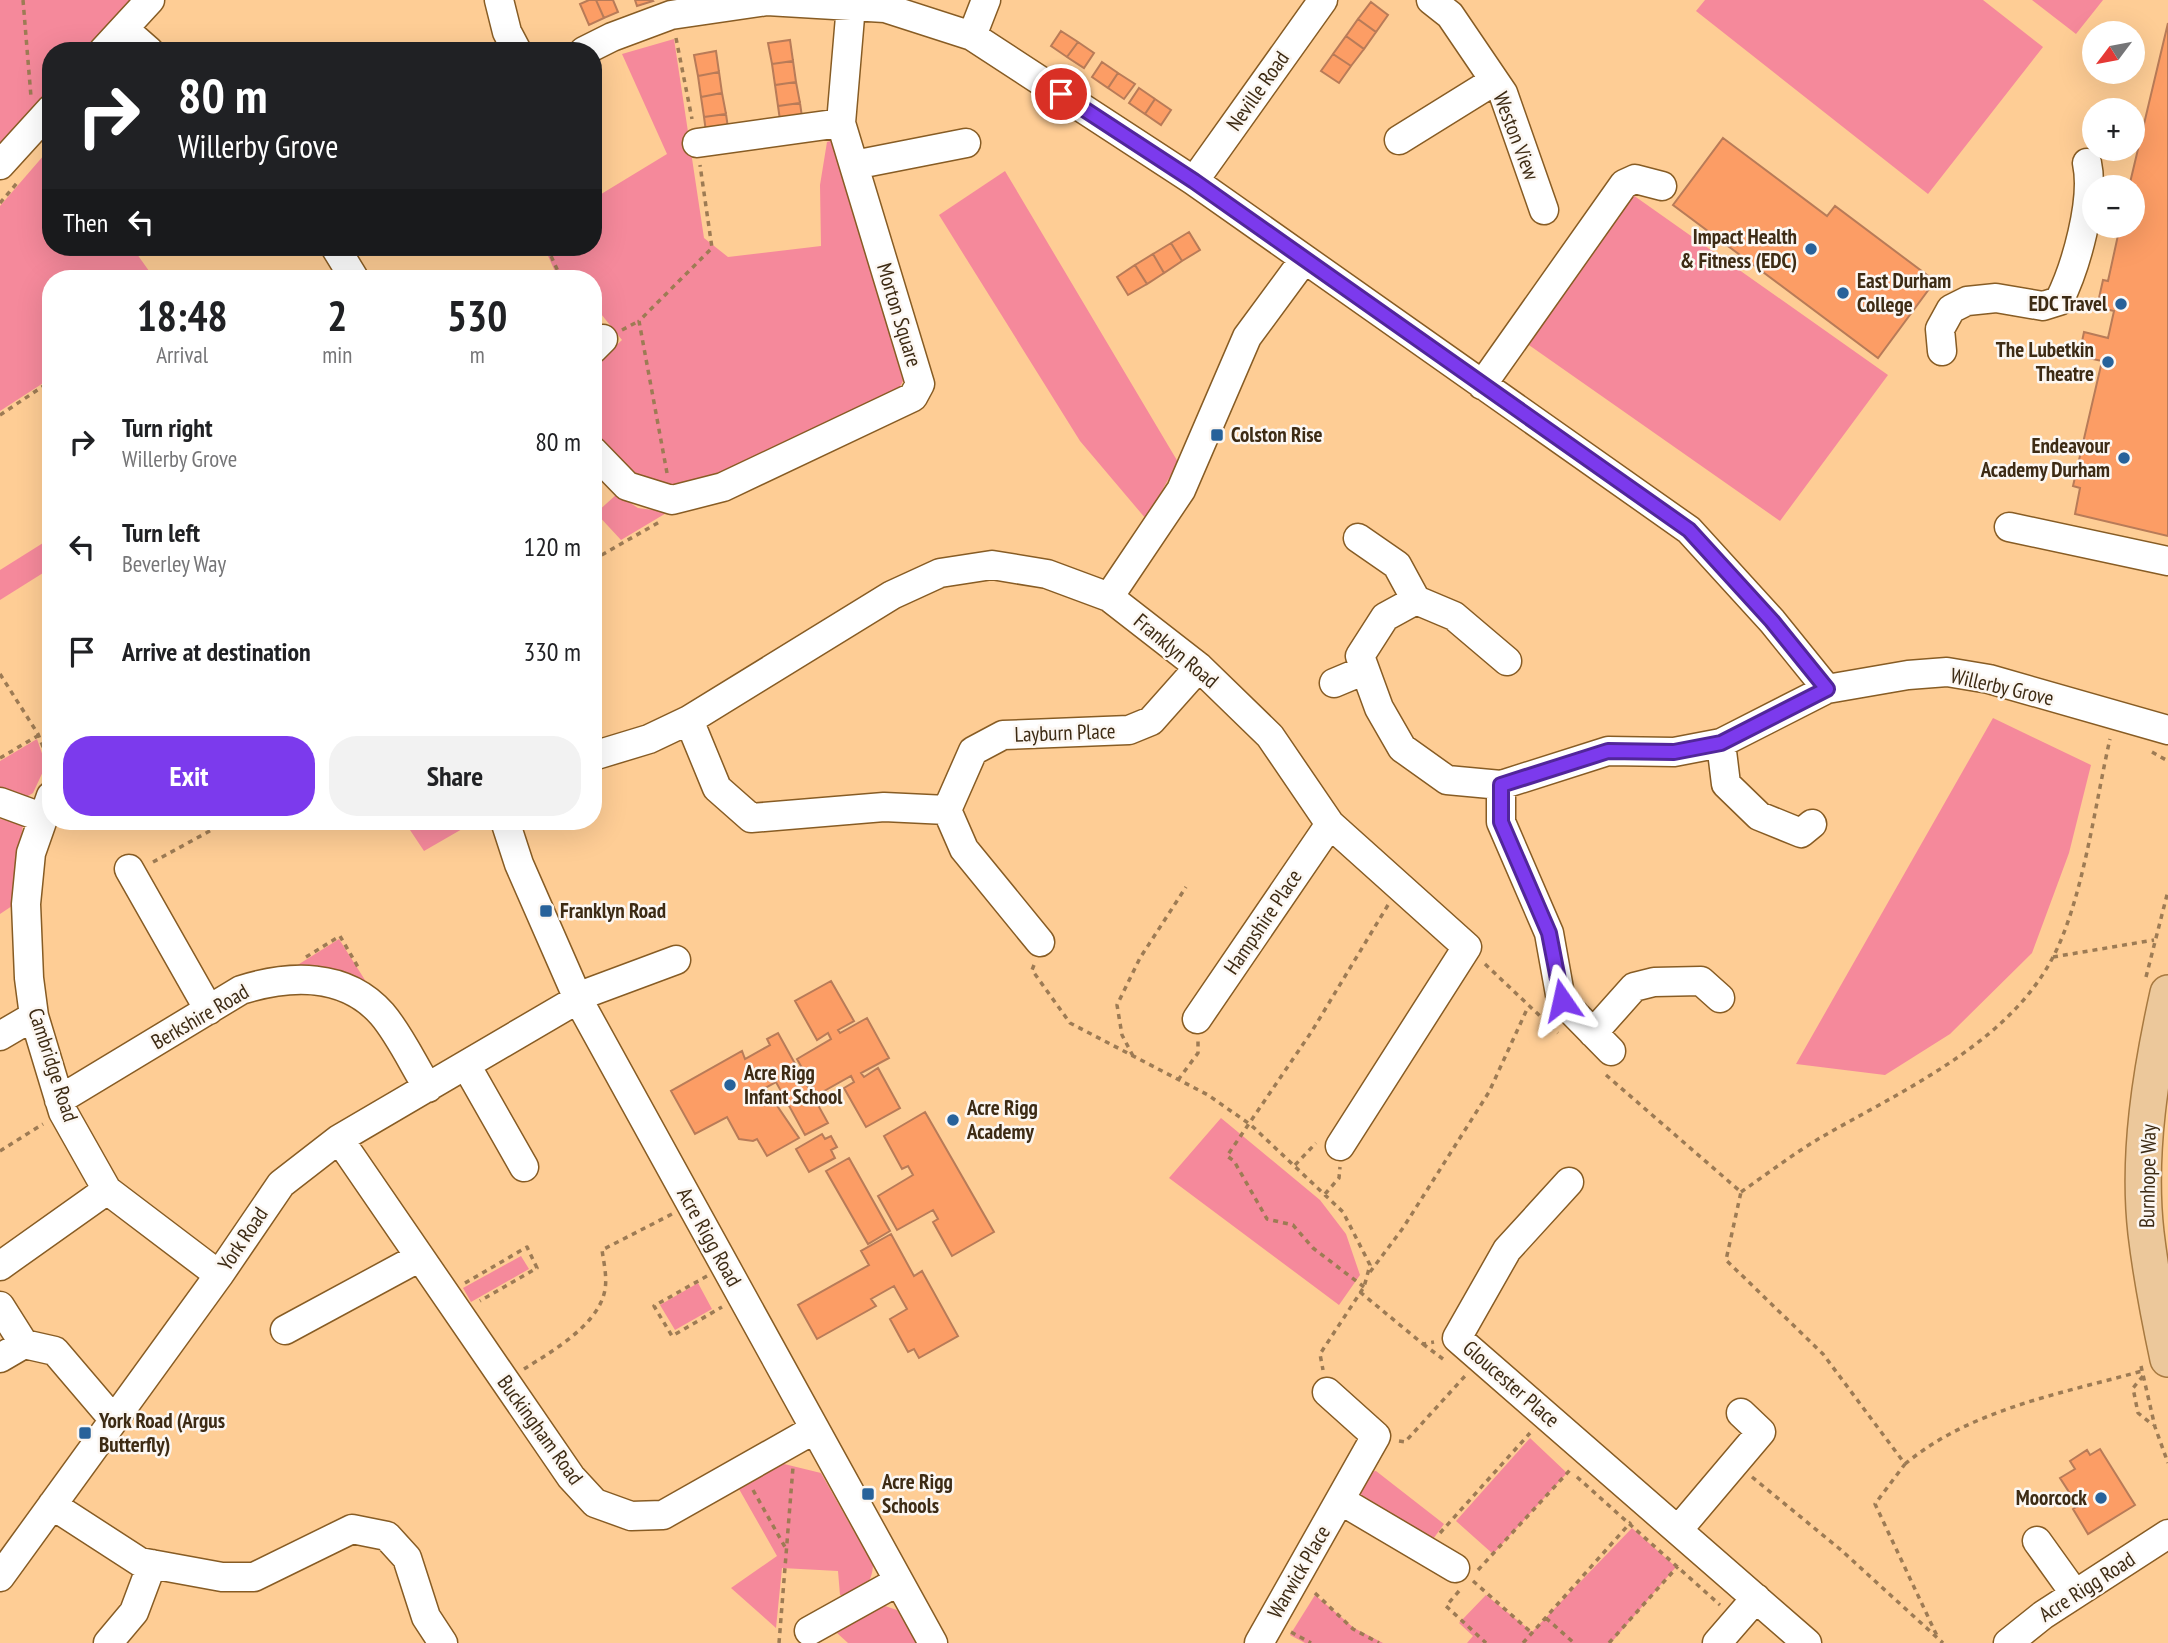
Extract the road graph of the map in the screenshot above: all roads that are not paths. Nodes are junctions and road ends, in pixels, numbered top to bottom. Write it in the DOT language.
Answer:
graph roads {
  1 [pos="150,0"];
  2 [pos="499,0"];
  3 [pos="986,0"];
  4 [pos="1431,0"];
  5 [pos="1313,4"];
  6 [pos="851,5"];
  7 [pos="124,29"];
  8 [pos="972,36"];
  9 [pos="112,42"];
  10 [pos="139,42"];
  11 [pos="512,42"];
  12 [pos="602,42"];
  13 [pos="1494,81"];
  14 [pos="41,103"];
  15 [pos="841,123"];
  16 [pos="1399,140"];
  17 [pos="697,143"];
  18 [pos="966,143"];
  19 [pos="2087,163"];
  20 [pos="0,165"];
  21 [pos="854,165"];
  22 [pos="1194,181"];
  23 [pos="1662,186"];
  24 [pos="1544,210"];
  25 [pos="1303,261"];
  26 [pos="1941,351"];
  27 [pos="1482,385"];
  28 [pos="602,460"];
  29 [pos="2009,527"];
  30 [pos="1358,538"];
  31 [pos="2168,561"];
  32 [pos="1109,597"];
  33 [pos="1416,600"];
  34 [pos="1507,660"];
  35 [pos="1199,667"];
  36 [pos="1365,670"];
  37 [pos="1334,683"];
  38 [pos="1827,689"];
  39 [pos="690,720"];
  40 [pos="2159,741"];
  41 [pos="1721,743"];
  42 [pos="602,753"];
  43 [pos="1501,785"];
  44 [pos="0,803"];
  45 [pos="42,806"];
  46 [pos="947,810"];
  47 [pos="42,819"];
  48 [pos="1330,824"];
  49 [pos="1812,824"];
  50 [pos="508,830"];
  51 [pos="130,871"];
  52 [pos="1040,942"];
  53 [pos="676,960"];
  54 [pos="2168,993"];
  55 [pos="1720,998"];
  56 [pos="579,1001"];
  57 [pos="209,1010"];
  58 [pos="34,1016"];
  59 [pos="1197,1020"];
  60 [pos="0,1036"];
  61 [pos="466,1065"];
  62 [pos="428,1088"];
  63 [pos="61,1106"];
  64 [pos="339,1139"];
  65 [pos="1340,1146"];
  66 [pos="2156,1156"];
  67 [pos="524,1167"];
  68 [pos="1569,1182"];
  69 [pos="107,1190"];
  70 [pos="420,1257"];
  71 [pos="0,1266"];
  72 [pos="219,1275"];
  73 [pos="0,1306"];
  74 [pos="285,1330"];
  75 [pos="24,1344"];
  76 [pos="0,1358"];
  77 [pos="2151,1369"];
  78 [pos="1327,1392"];
  79 [pos="1741,1413"];
  80 [pos="113,1419"];
  81 [pos="805,1435"];
  82 [pos="1340,1500"];
  83 [pos="52,1505"];
  84 [pos="2168,1534"];
  85 [pos="1687,1538"];
  86 [pos="2037,1541"];
  87 [pos="152,1564"];
  88 [pos="1463,1573"];
  89 [pos="0,1577"];
  90 [pos="897,1582"];
  91 [pos="2075,1594"];
  92 [pos="1756,1598"];
  93 [pos="809,1631"];
  94 [pos="108,1643"];
  95 [pos="443,1643"];
  96 [pos="933,1643"];
  97 [pos="1259,1643"];
  98 [pos="1717,1643"];
  99 [pos="1807,1643"];
  100 [pos="2008,1643"];
  1 -- 7 [label="street"];
  2 -- 11 [label="street"];
  3 -- 8 [label="street"];
  4 -- 13 [label="street, Weston View"];
  5 -- 22 [label="street, Neville Road"];
  6 -- 8 [label="street"];
  6 -- 12 [label="street"];
  6 -- 15 [label="street, Morton Square"];
  7 -- 9 [label="street"];
  7 -- 10 [label="street"];
  8 -- 22 [label="street"];
  13 -- 16 [label="street"];
  13 -- 24 [label="street, Weston View"];
  14 -- 20 [label="street"];
  15 -- 17 [label="street"];
  15 -- 21 [label="street, Morton Square"];
  18 -- 21 [label="street"];
  19 -- 26 [label="street"];
  21 -- 28 [label="street, Morton Square"];
  22 -- 25 [label="street"];
  23 -- 27 [label="street"];
  25 -- 27 [label="street"];
  25 -- 32 [label="street"];
  27 -- 38 [label="street"];
  29 -- 31 [label="street"];
  30 -- 33 [label="street"];
  32 -- 35 [label="street, Franklyn Road"];
  32 -- 39 [label="street, Franklyn Road"];
  33 -- 34 [label="street"];
  33 -- 36 [label="street"];
  35 -- 46 [label="street, Layburn Place"];
  35 -- 48 [label="street, Franklyn Road"];
  36 -- 37 [label="street"];
  36 -- 43 [label="street, Willerby Grove"];
  38 -- 40 [label="street, Willerby Grove"];
  38 -- 41 [label="street, Willerby Grove"];
  39 -- 42 [label="street, Franklyn Road"];
  39 -- 46 [label="street"];
  41 -- 43 [label="street, Willerby Grove"];
  41 -- 49 [label="street"];
  43 -- 55 [label="street"];
  44 -- 45 [label="street"];
  46 -- 52 [label="street"];
  47 -- 58 [label="street, Cambridge Road"];
  48 -- 59 [label="street, Hampshire Place"];
  48 -- 65 [label="street, Franklyn Road"];
  50 -- 56 [label="street, Acre Rigg Road"];
  51 -- 57 [label="street"];
  53 -- 56 [label="street, York Road"];
  54 -- 66 [label="main road, Burnhope Way"];
  56 -- 61 [label="street, York Road"];
  56 -- 81 [label="street, Acre Rigg Road"];
  57 -- 62 [label="street, Berkshire Road"];
  57 -- 63 [label="street, Berkshire Road"];
  58 -- 60 [label="street"];
  58 -- 63 [label="street, Cambridge Road"];
  61 -- 62 [label="street, York Road"];
  61 -- 67 [label="street"];
  62 -- 64 [label="street, York Road"];
  63 -- 69 [label="street, Cambridge Road"];
  64 -- 70 [label="street, Buckingham Road"];
  64 -- 72 [label="street, York Road"];
  66 -- 77 [label="main road, Burnhope Way"];
  68 -- 85 [label="street, Gloucester Place"];
  69 -- 71 [label="street"];
  69 -- 72 [label="street, Cambridge Road"];
  70 -- 74 [label="street"];
  70 -- 81 [label="street, Buckingham Road"];
  72 -- 80 [label="street, York Road"];
  73 -- 75 [label="street"];
  75 -- 76 [label="street"];
  75 -- 80 [label="street"];
  78 -- 82 [label="street, Warwick Place"];
  79 -- 85 [label="street"];
  80 -- 83 [label="street, York Road"];
  81 -- 90 [label="street, Acre Rigg Road"];
  82 -- 88 [label="street, Warwick Place"];
  82 -- 97 [label="street, Warwick Place"];
  83 -- 87 [label="street"];
  83 -- 89 [label="street, York Road"];
  84 -- 91 [label="street, Acre Rigg Road"];
  85 -- 92 [label="street, Gloucester Place"];
  86 -- 91 [label="street"];
  87 -- 94 [label="street"];
  87 -- 95 [label="street"];
  90 -- 93 [label="street"];
  90 -- 96 [label="street, Acre Rigg Road"];
  91 -- 100 [label="street, Acre Rigg Road"];
  92 -- 98 [label="street"];
  92 -- 99 [label="street, Gloucester Place"];
}
